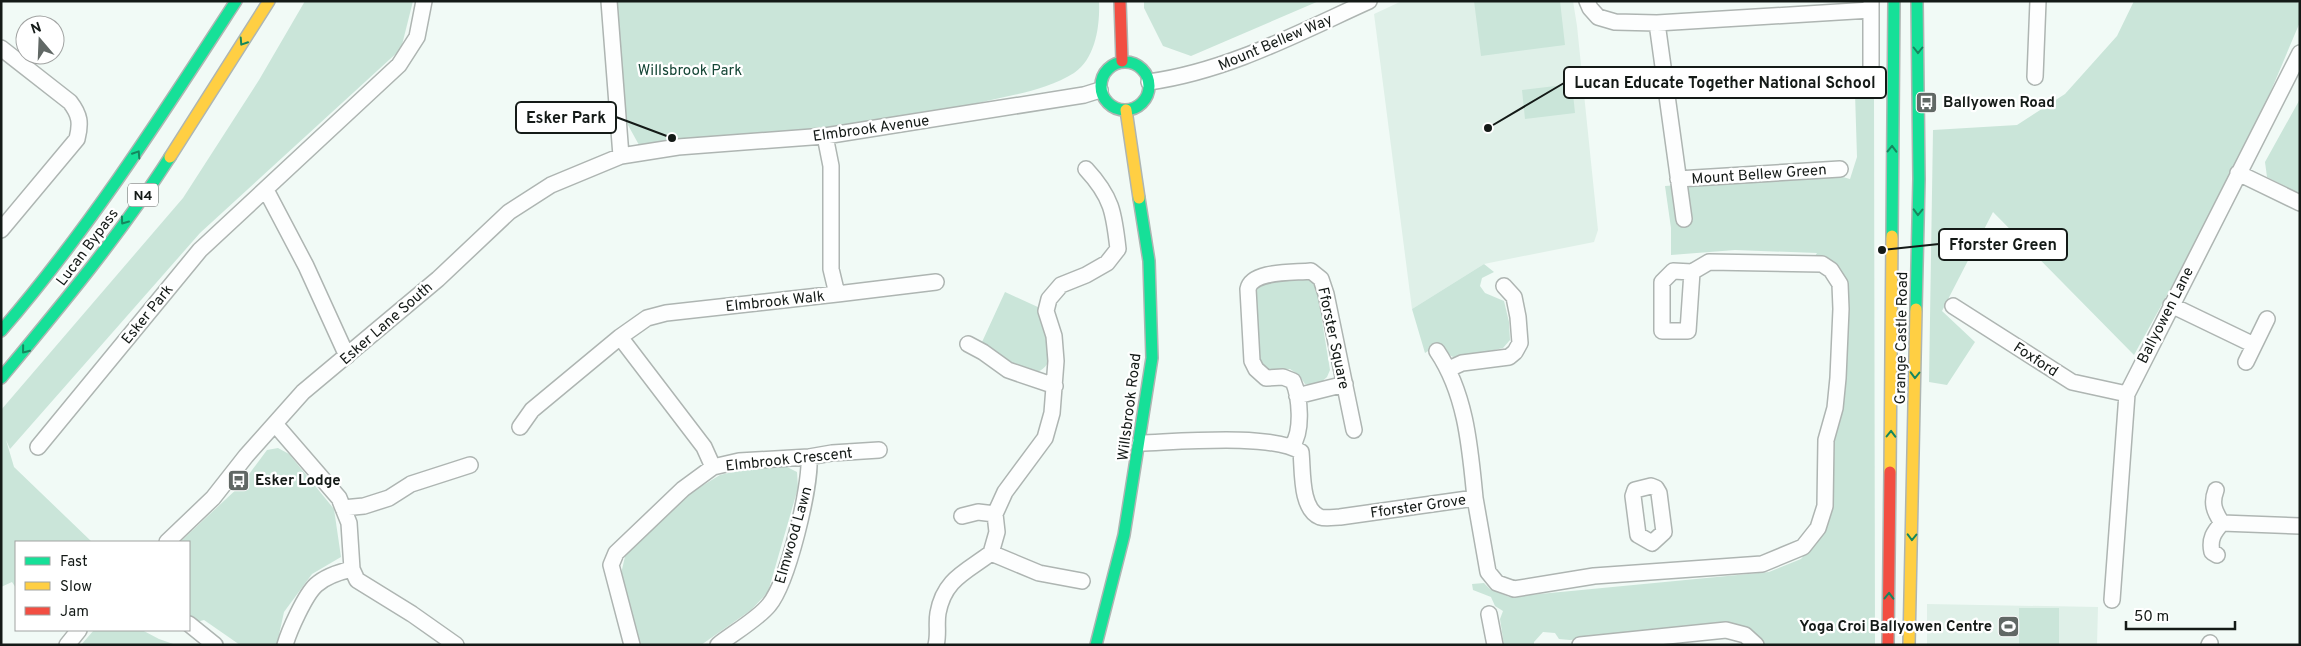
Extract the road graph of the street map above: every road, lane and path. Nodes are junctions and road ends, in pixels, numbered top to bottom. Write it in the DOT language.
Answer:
graph roads {
  1 [pos="236,1"];
  2 [pos="270,1"];
  3 [pos="424,1"];
  4 [pos="609,1"];
  5 [pos="1120,1"];
  6 [pos="1370,1"];
  7 [pos="1587,1"];
  8 [pos="1894,1"];
  9 [pos="1917,1"];
  10 [pos="2038,1"];
  11 [pos="1871,6"];
  12 [pos="1657,24"];
  13 [pos="1,48"];
  14 [pos="2300,53"];
  15 [pos="1122,61"];
  16 [pos="2035,77"];
  17 [pos="1149,82"];
  18 [pos="1870,88"];
  19 [pos="1100,90"];
  20 [pos="1126,110"];
  21 [pos="826,136"];
  22 [pos="640,154"];
  23 [pos="621,156"];
  24 [pos="1086,169"];
  25 [pos="1840,169"];
  26 [pos="2238,173"];
  27 [pos="1678,179"];
  28 [pos="266,190"];
  29 [pos="2300,202"];
  30 [pos="1684,219"];
  31 [pos="1,230"];
  32 [pos="1692,272"];
  33 [pos="936,282"];
  34 [pos="1504,286"];
  35 [pos="837,294"];
  36 [pos="2171,305"];
  37 [pos="1953,306"];
  38 [pos="2266,319"];
  39 [pos="1,332"];
  40 [pos="620,337"];
  41 [pos="968,344"];
  42 [pos="2254,345"];
  43 [pos="1437,351"];
  44 [pos="347,356"];
  45 [pos="2246,362"];
  46 [pos="1449,369"];
  47 [pos="1,378"];
  48 [pos="1345,384"];
  49 [pos="1055,386"];
  50 [pos="2127,394"];
  51 [pos="1297,396"];
  52 [pos="275,424"];
  53 [pos="520,427"];
  54 [pos="1354,430"];
  55 [pos="1140,443"];
  56 [pos="1292,446"];
  57 [pos="38,447"];
  58 [pos="879,450"];
  59 [pos="809,457"];
  60 [pos="470,465"];
  61 [pos="713,468"];
  62 [pos="2216,490"];
  63 [pos="1475,498"];
  64 [pos="343,508"];
  65 [pos="995,514"];
  66 [pos="962,516"];
  67 [pos="2222,523"];
  68 [pos="2300,526"];
  69 [pos="168,541"];
  70 [pos="1652,543"];
  71 [pos="991,553"];
  72 [pos="2217,555"];
  73 [pos="352,569"];
  74 [pos="1656,571"];
  75 [pos="1082,581"];
  76 [pos="2112,600"];
  77 [pos="1490,614"];
  78 [pos="190,625"];
  79 [pos="78,631"];
  80 [pos="67,645"];
  81 [pos="215,645"];
  82 [pos="285,645"];
  83 [pos="456,645"];
  84 [pos="632,645"];
  85 [pos="718,645"];
  86 [pos="936,645"];
  87 [pos="1096,645"];
  88 [pos="1495,645"];
  89 [pos="1580,645"];
  90 [pos="1756,645"];
  91 [pos="1888,645"];
  92 [pos="1909,645"];
  39 -- 1 [label="main road, Lucan Bypass / N4, one-way"];
  2 -- 47 [label="main road, Lucan Bypass / N4, one-way"];
  3 -- 28 [label="street, Esker Park"];
  4 -- 23 [label="street"];
  5 -- 15 [label="main road"];
  6 -- 17 [label="street, Mount Bellew Way"];
  7 -- 12 [label="street"];
  91 -- 8 [label="main road, Grange Castle Road, one-way"];
  9 -- 92 [label="main road, Grange Castle Road, one-way"];
  10 -- 16 [label="street"];
  11 -- 12 [label="street"];
  11 -- 18 [label="street"];
  12 -- 27 [label="street"];
  13 -- 31 [label="street"];
  14 -- 26 [label="street, Ballyowen Lane"];
  15 -- 17 [label="main road"];
  15 -- 19 [label="main road"];
  17 -- 20 [label="main road"];
  19 -- 20 [label="main road"];
  19 -- 21 [label="street, Elmbrook Avenue"];
  20 -- 55 [label="main road, Willsbrook Road"];
  21 -- 22 [label="street, Elmbrook Avenue"];
  21 -- 35 [label="street, Elmbrook Walk"];
  22 -- 23 [label="street, Esker Lane South"];
  23 -- 44 [label="street, Esker Lane South"];
  24 -- 49 [label="street"];
  25 -- 27 [label="street, Mount Bellew Green"];
  26 -- 29 [label="street"];
  26 -- 36 [label="street, Ballyowen Lane"];
  27 -- 30 [label="street"];
  28 -- 44 [label="street"];
  28 -- 57 [label="street, Esker Park"];
  32 -- 74 [label="street, Fforster Grove"];
  33 -- 35 [label="street"];
  34 -- 46 [label="street"];
  35 -- 40 [label="street, Elmbrook Walk"];
  36 -- 42 [label="street"];
  36 -- 50 [label="street, Ballyowen Lane"];
  37 -- 50 [label="street, Foxford"];
  38 -- 42 [label="street"];
  40 -- 53 [label="street, Elmbrook Walk"];
  40 -- 61 [label="street"];
  41 -- 49 [label="street"];
  42 -- 45 [label="street"];
  43 -- 46 [label="street"];
  44 -- 52 [label="street, Esker Lane South"];
  46 -- 63 [label="street"];
  48 -- 51 [label="street"];
  48 -- 51 [label="street, Fforster Square"];
  48 -- 54 [label="street, Fforster Square"];
  49 -- 65 [label="street"];
  50 -- 76 [label="street, Ballyowen Lane"];
  51 -- 56 [label="street"];
  52 -- 64 [label="street"];
  52 -- 69 [label="street, Esker Lane South"];
  55 -- 56 [label="street"];
  55 -- 87 [label="main road, Willsbrook Road"];
  56 -- 63 [label="street, Fforster Grove"];
  58 -- 59 [label="street, Elmbrook Crescent"];
  59 -- 61 [label="street, Elmbrook Crescent"];
  59 -- 85 [label="street, Elmwood Lawn"];
  60 -- 64 [label="street"];
  61 -- 84 [label="street, Elmbrook Crescent"];
  62 -- 67 [label="street"];
  63 -- 74 [label="street, Fforster Grove"];
  64 -- 73 [label="street"];
  65 -- 66 [label="street"];
  65 -- 71 [label="street"];
  67 -- 68 [label="street"];
  67 -- 72 [label="street"];
  70 -- 74 [label="street"];
  71 -- 75 [label="street"];
  71 -- 86 [label="street"];
  73 -- 82 [label="street"];
  73 -- 83 [label="street"];
  77 -- 88 [label="street"];
  78 -- 81 [label="street"];
  79 -- 80 [label="street"];
  89 -- 90 [label="street"];
}
